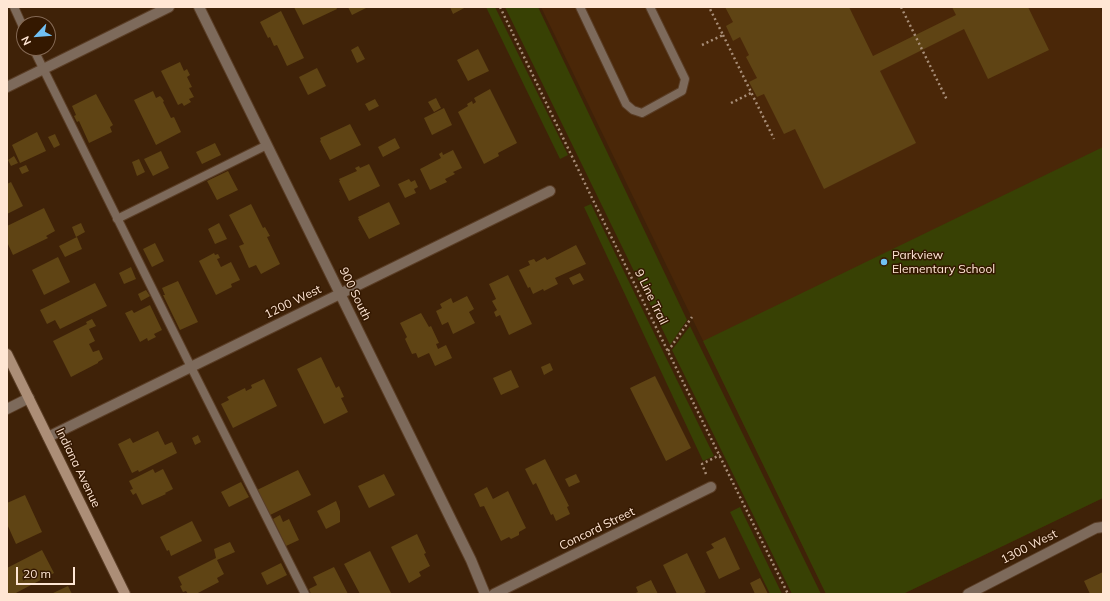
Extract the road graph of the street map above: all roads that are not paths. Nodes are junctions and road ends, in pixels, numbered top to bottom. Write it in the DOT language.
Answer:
graph roads {
  1 [pos="169,7"];
  2 [pos="199,7"];
  3 [pos="580,7"];
  4 [pos="650,7"];
  5 [pos="37,56"];
  6 [pos="43,69"];
  7 [pos="7,87"];
  8 [pos="267,145"];
  9 [pos="550,191"];
  10 [pos="117,219"];
  11 [pos="341,294"];
  12 [pos="7,354"];
  13 [pos="191,367"];
  14 [pos="29,398"];
  15 [pos="7,409"];
  16 [pos="48,437"];
  17 [pos="711,488"];
  18 [pos="1103,527"];
  19 [pos="125,594"];
  20 [pos="304,594"];
  21 [pos="485,594"];
  22 [pos="494,594"];
  23 [pos="968,594"];
  1 -- 6 [label="street"];
  2 -- 8 [label="street, 900 South"];
  3 -- 4 [label="lane"];
  5 -- 6 [label="lane"];
  6 -- 7 [label="street"];
  6 -- 10 [label="lane"];
  8 -- 10 [label="lane"];
  8 -- 11 [label="street, 900 South"];
  9 -- 11 [label="street, 1200 West"];
  10 -- 13 [label="lane"];
  11 -- 13 [label="street, 1200 West"];
  11 -- 21 [label="street, 900 South"];
  12 -- 14 [label="street, Indiana Avenue"];
  13 -- 16 [label="street, 1200 West"];
  13 -- 20 [label="lane"];
  14 -- 15 [label="street"];
  14 -- 16 [label="street, Indiana Avenue"];
  16 -- 19 [label="street, Indiana Avenue"];
  17 -- 22 [label="street, Concord Street"];
  18 -- 23 [label="street, 1300 West"];
}
